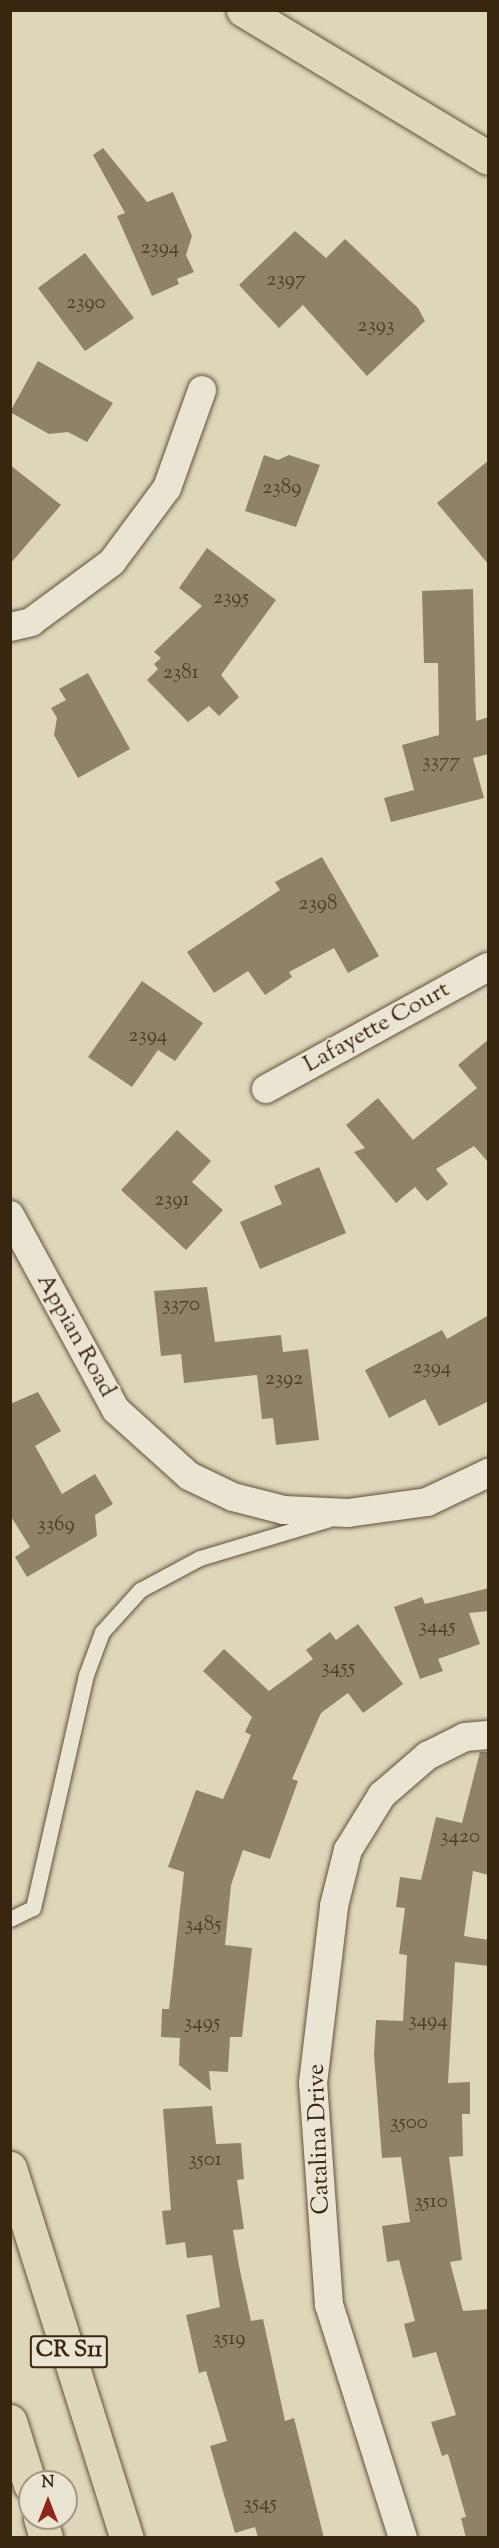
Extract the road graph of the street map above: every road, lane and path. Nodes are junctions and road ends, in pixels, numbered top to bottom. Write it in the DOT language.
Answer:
graph roads {
  1 [pos="243,10"];
  2 [pos="489,158"];
  3 [pos="202,390"];
  4 [pos="10,627"];
  5 [pos="489,967"];
  6 [pos="266,1089"];
  7 [pos="10,1215"];
  8 [pos="489,1473"];
  9 [pos="348,1513"];
  10 [pos="489,1735"];
  11 [pos="10,1919"];
  12 [pos="10,2168"];
  13 [pos="10,2421"];
  14 [pos="25,2470"];
  15 [pos="127,2538"];
  16 [pos="403,2538"];
  1 -- 2 [label="main road"];
  3 -- 4 [label="street"];
  5 -- 6 [label="street, Lafayette Court"];
  7 -- 9 [label="street, Appian Road"];
  8 -- 9 [label="street, Appian Road"];
  9 -- 11 [label="lane"];
  10 -- 16 [label="street, Catalina Drive"];
  12 -- 15 [label="main road, CR S11"];
  13 -- 14 [label="main road"];
}
